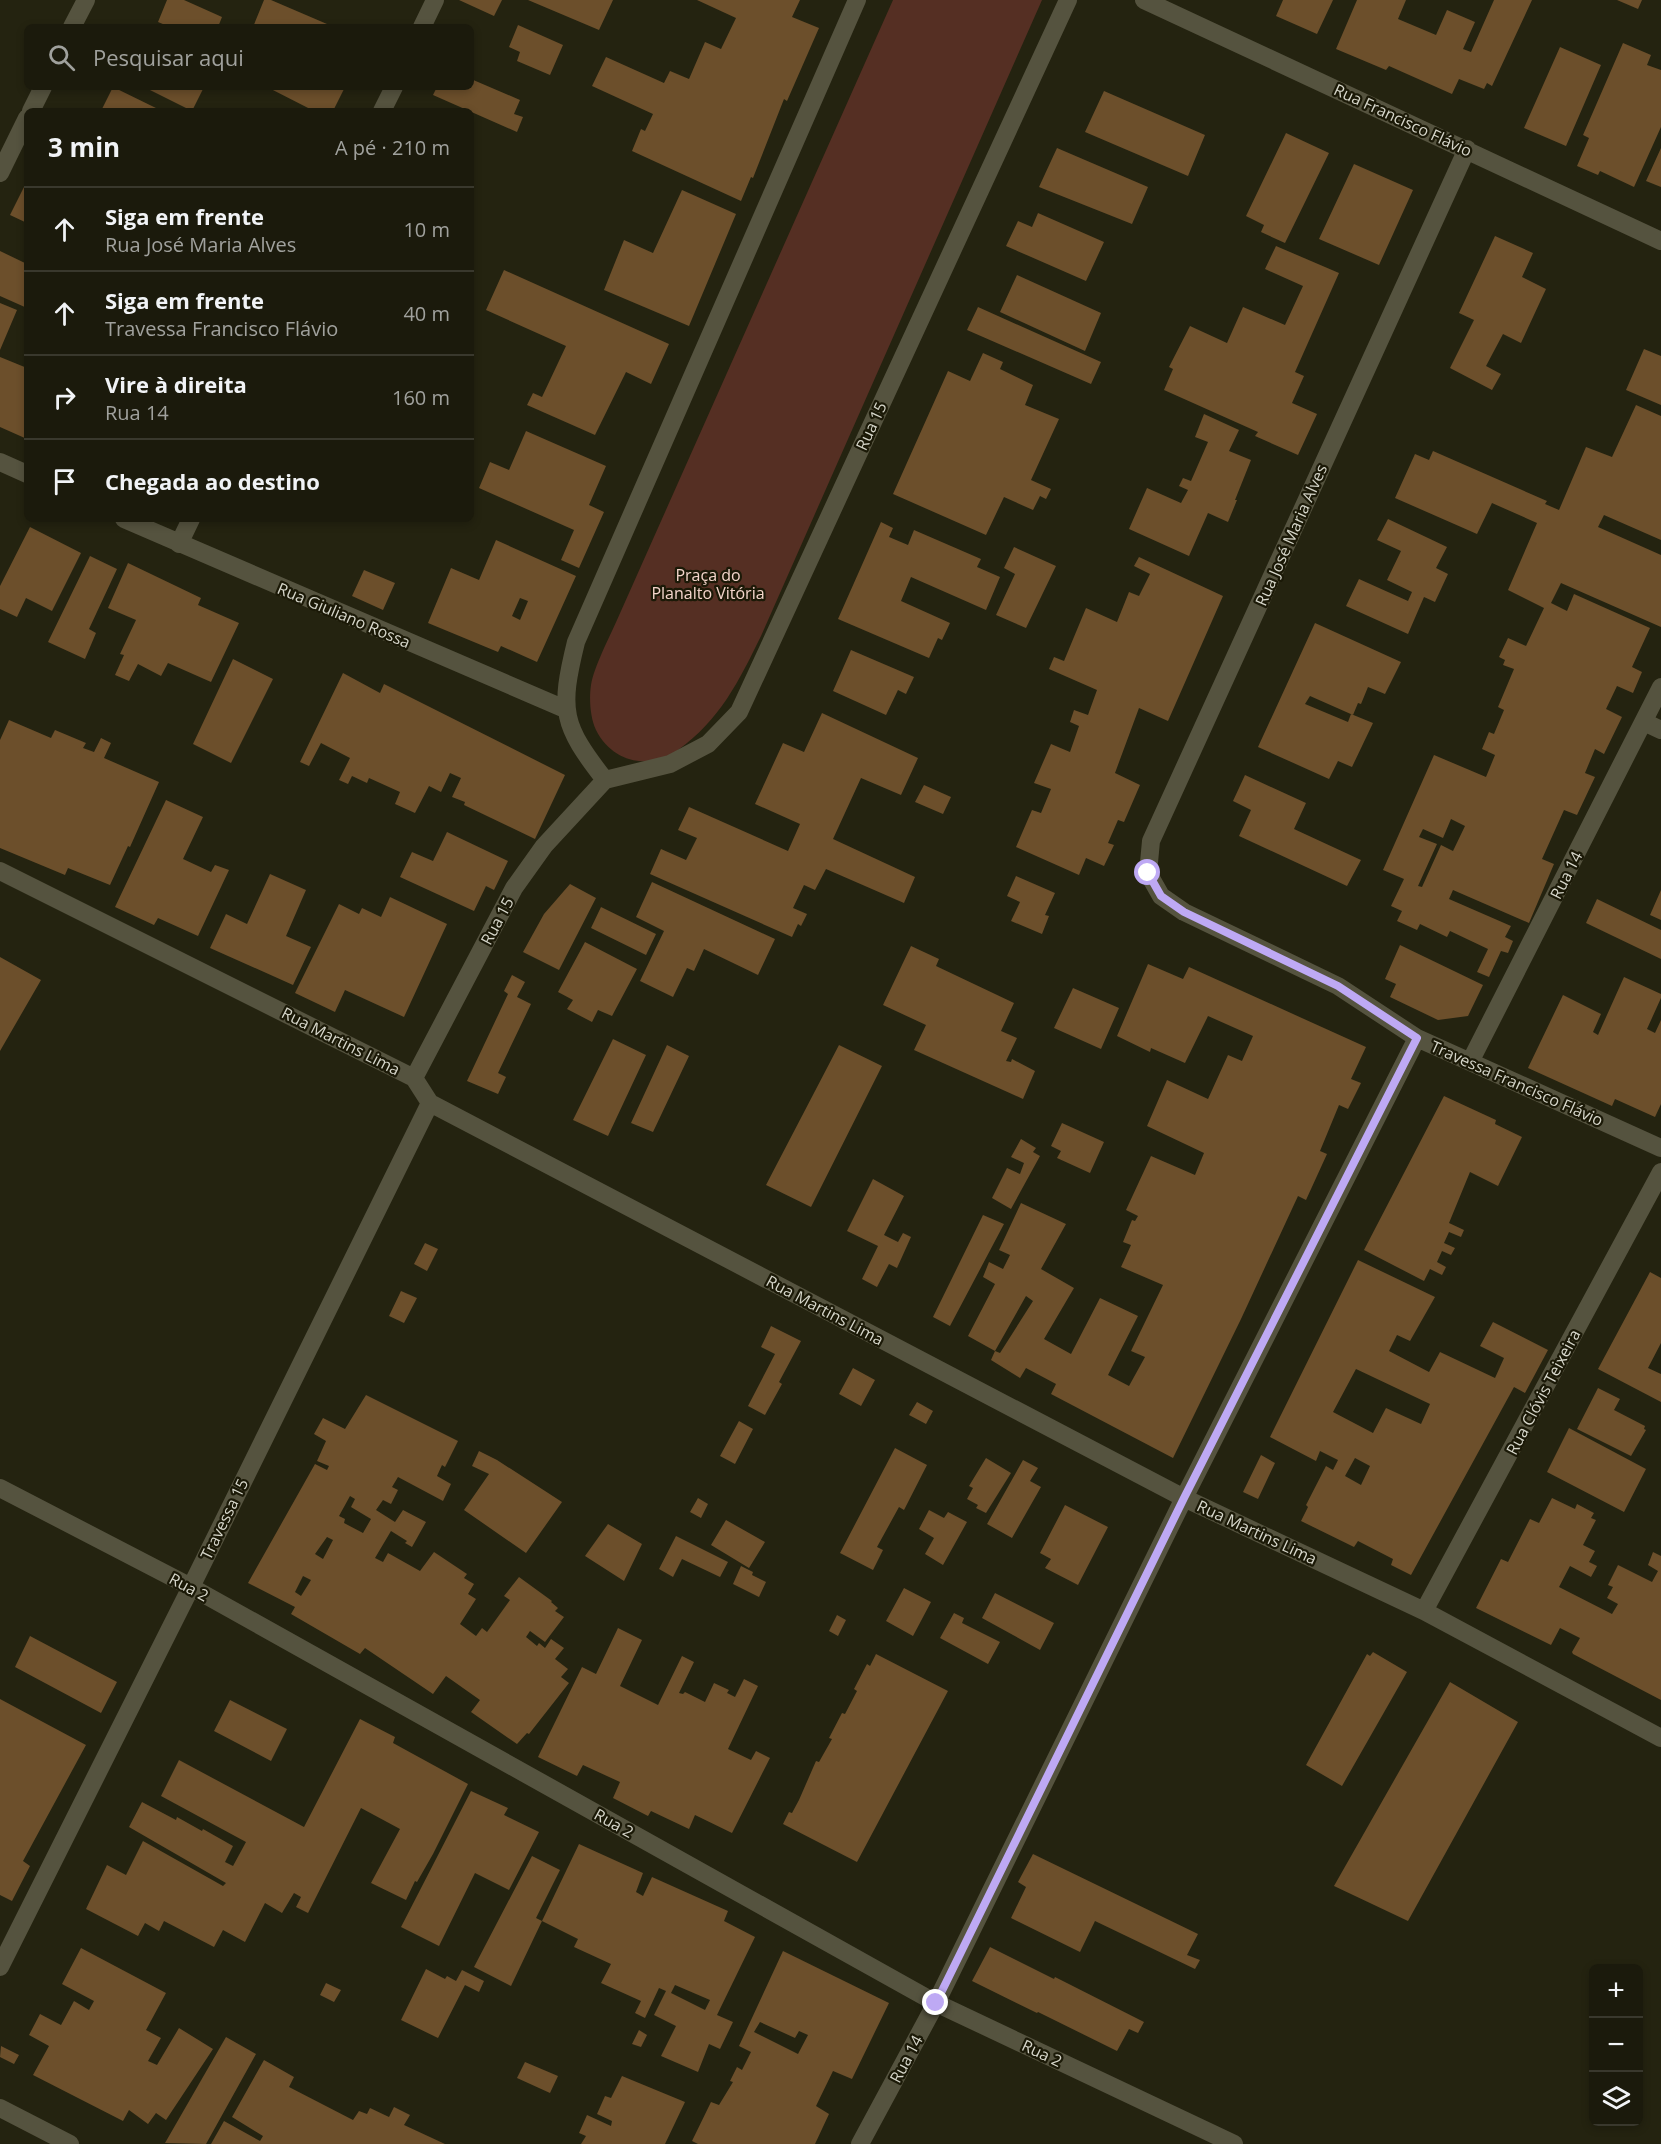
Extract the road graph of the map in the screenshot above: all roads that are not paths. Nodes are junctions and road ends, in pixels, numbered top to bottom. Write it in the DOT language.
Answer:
graph roads {
  1 [pos="86,0"];
  2 [pos="435,0"];
  3 [pos="857,0"];
  4 [pos="1068,0"];
  5 [pos="1144,0"];
  6 [pos="74,24"];
  7 [pos="423,24"];
  8 [pos="42,90"];
  9 [pos="392,90"];
  10 [pos="32,108"];
  11 [pos="384,108"];
  12 [pos="24,124"];
  13 [pos="1467,149"];
  14 [pos="0,173"];
  15 [pos="1661,241"];
  16 [pos="0,462"];
  17 [pos="24,473"];
  18 [pos="131,522"];
  19 [pos="190,522"];
  20 [pos="179,544"];
  21 [pos="1661,687"];
  22 [pos="565,709"];
  23 [pos="1644,722"];
  24 [pos="1661,730"];
  25 [pos="605,780"];
  26 [pos="0,871"];
  27 [pos="1184,912"];
  28 [pos="1417,1038"];
  29 [pos="1470,1062"];
  30 [pos="414,1078"];
  31 [pos="430,1103"];
  32 [pos="1661,1148"];
  33 [pos="1661,1172"];
  34 [pos="0,1488"];
  35 [pos="1184,1498"];
  36 [pos="191,1587"];
  37 [pos="1424,1611"];
  38 [pos="1661,1738"];
  39 [pos="0,1967"];
  40 [pos="936,2003"];
  41 [pos="0,2108"];
  42 [pos="70,2144"];
  43 [pos="860,2144"];
  44 [pos="1234,2144"];
  1 -- 6 [label="street"];
  2 -- 7 [label="street"];
  3 -- 22 [label="street"];
  4 -- 25 [label="street, Rua 15"];
  5 -- 13 [label="street, Rua Francisco Flávio"];
  8 -- 10 [label="street"];
  9 -- 11 [label="street"];
  12 -- 14 [label="street"];
  13 -- 15 [label="street, Rua Francisco Flávio"];
  13 -- 27 [label="street, Rua José Maria Alves"];
  16 -- 17 [label="street"];
  18 -- 20 [label="street, Rua Giuliano Rossa"];
  19 -- 20 [label="street"];
  20 -- 22 [label="street, Rua Giuliano Rossa"];
  21 -- 23 [label="street, Rua 14"];
  22 -- 25 [label="street"];
  23 -- 24 [label="street"];
  23 -- 29 [label="street, Rua 14"];
  25 -- 30 [label="street, Rua 15"];
  26 -- 30 [label="street, Rua Martins Lima"];
  27 -- 28 [label="street, Travessa Francisco Flávio"];
  28 -- 29 [label="street, Travessa Francisco Flávio"];
  28 -- 35 [label="street, Rua 14"];
  29 -- 32 [label="street, Travessa Francisco Flávio"];
  30 -- 31 [label="street, Rua Martins Lima"];
  31 -- 35 [label="street, Rua Martins Lima"];
  31 -- 36 [label="street, Travessa 15"];
  33 -- 37 [label="street, Rua Clóvis Teixeira"];
  34 -- 36 [label="street, Rua 2"];
  35 -- 37 [label="street, Rua Martins Lima"];
  35 -- 40 [label="street, Rua 14"];
  36 -- 39 [label="street, Travessa 15"];
  36 -- 40 [label="street, Rua 2"];
  37 -- 38 [label="street, Rua Martins Lima"];
  40 -- 43 [label="street, Rua 14"];
  40 -- 44 [label="street, Rua 2"];
  41 -- 42 [label="street"];
}
